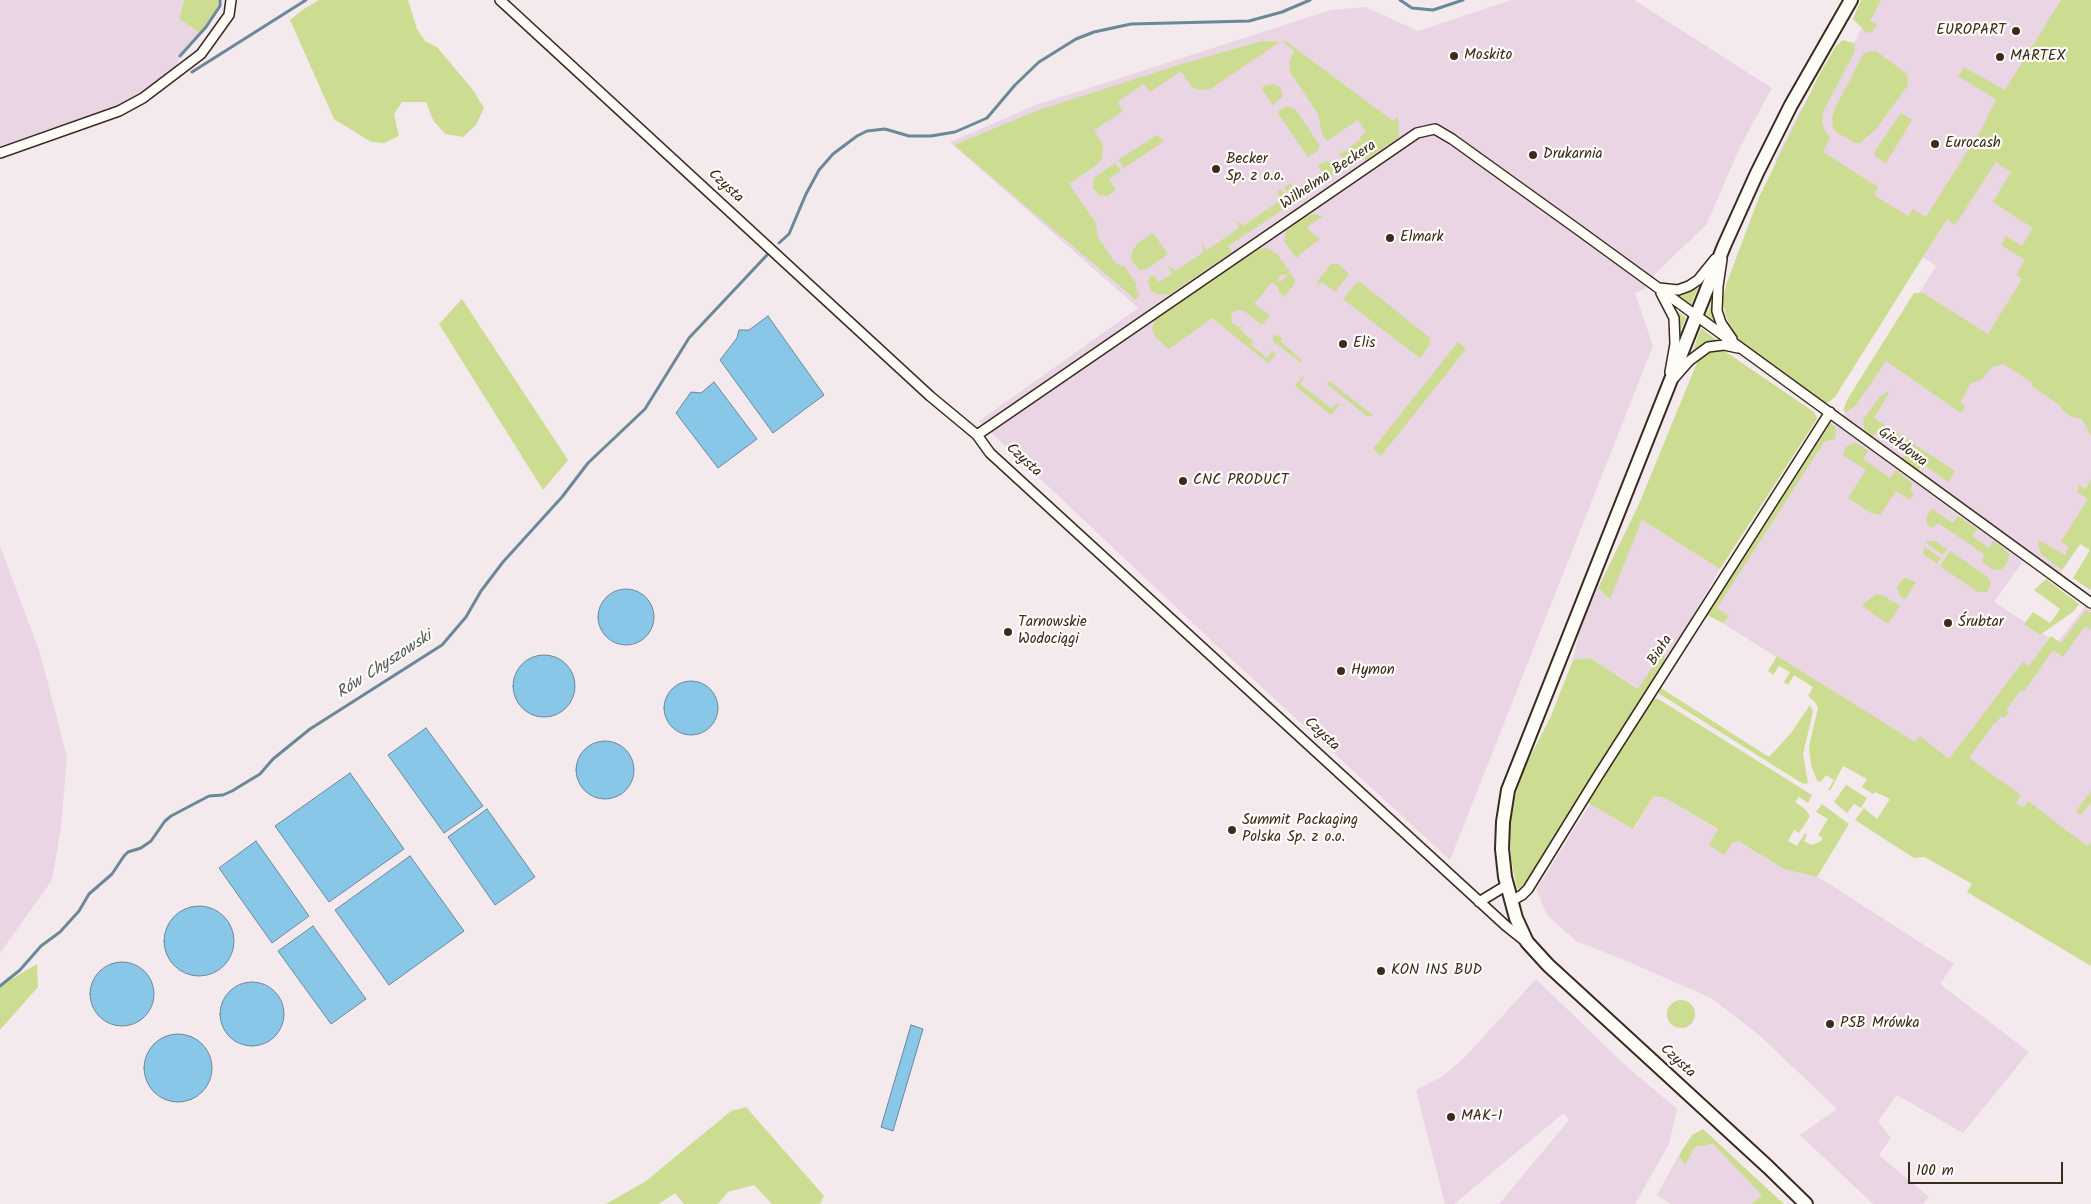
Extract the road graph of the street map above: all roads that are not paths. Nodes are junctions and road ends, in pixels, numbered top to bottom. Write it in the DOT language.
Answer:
graph roads {
  1 [pos="231,0"];
  2 [pos="500,0"];
  3 [pos="1851,0"];
  4 [pos="0,153"];
  5 [pos="1724,246"];
  6 [pos="1657,288"];
  7 [pos="1696,316"];
  8 [pos="1741,349"];
  9 [pos="1668,387"];
  10 [pos="1830,412"];
  11 [pos="978,435"];
  12 [pos="2091,603"];
  13 [pos="1507,885"];
  14 [pos="1511,901"];
  15 [pos="1479,902"];
  16 [pos="1527,942"];
  17 [pos="1806,1204"];
  1 -- 4 [label="street"];
  2 -- 11 [label="street, Czysta"];
  3 -- 5 [label="main road, Czysta"];
  5 -- 6 [label="street"];
  5 -- 7 [label="main road, Czysta"];
  5 -- 8 [label="street"];
  6 -- 7 [label="street, Wilhelma Beckera"];
  6 -- 9 [label="street"];
  6 -- 11 [label="street, Wilhelma Beckera"];
  7 -- 8 [label="street, Giełdowa"];
  7 -- 9 [label="main road, Czysta"];
  8 -- 9 [label="street"];
  8 -- 10 [label="street, Giełdowa"];
  9 -- 13 [label="main road, Czysta"];
  10 -- 12 [label="street, Giełdowa"];
  10 -- 14 [label="street, Biała"];
  11 -- 15 [label="street, Czysta"];
  13 -- 14 [label="main road, Czysta"];
  13 -- 15 [label="street"];
  14 -- 16 [label="main road, Czysta"];
  15 -- 16 [label="street, Czysta"];
  16 -- 17 [label="main road, Czysta"];
}
